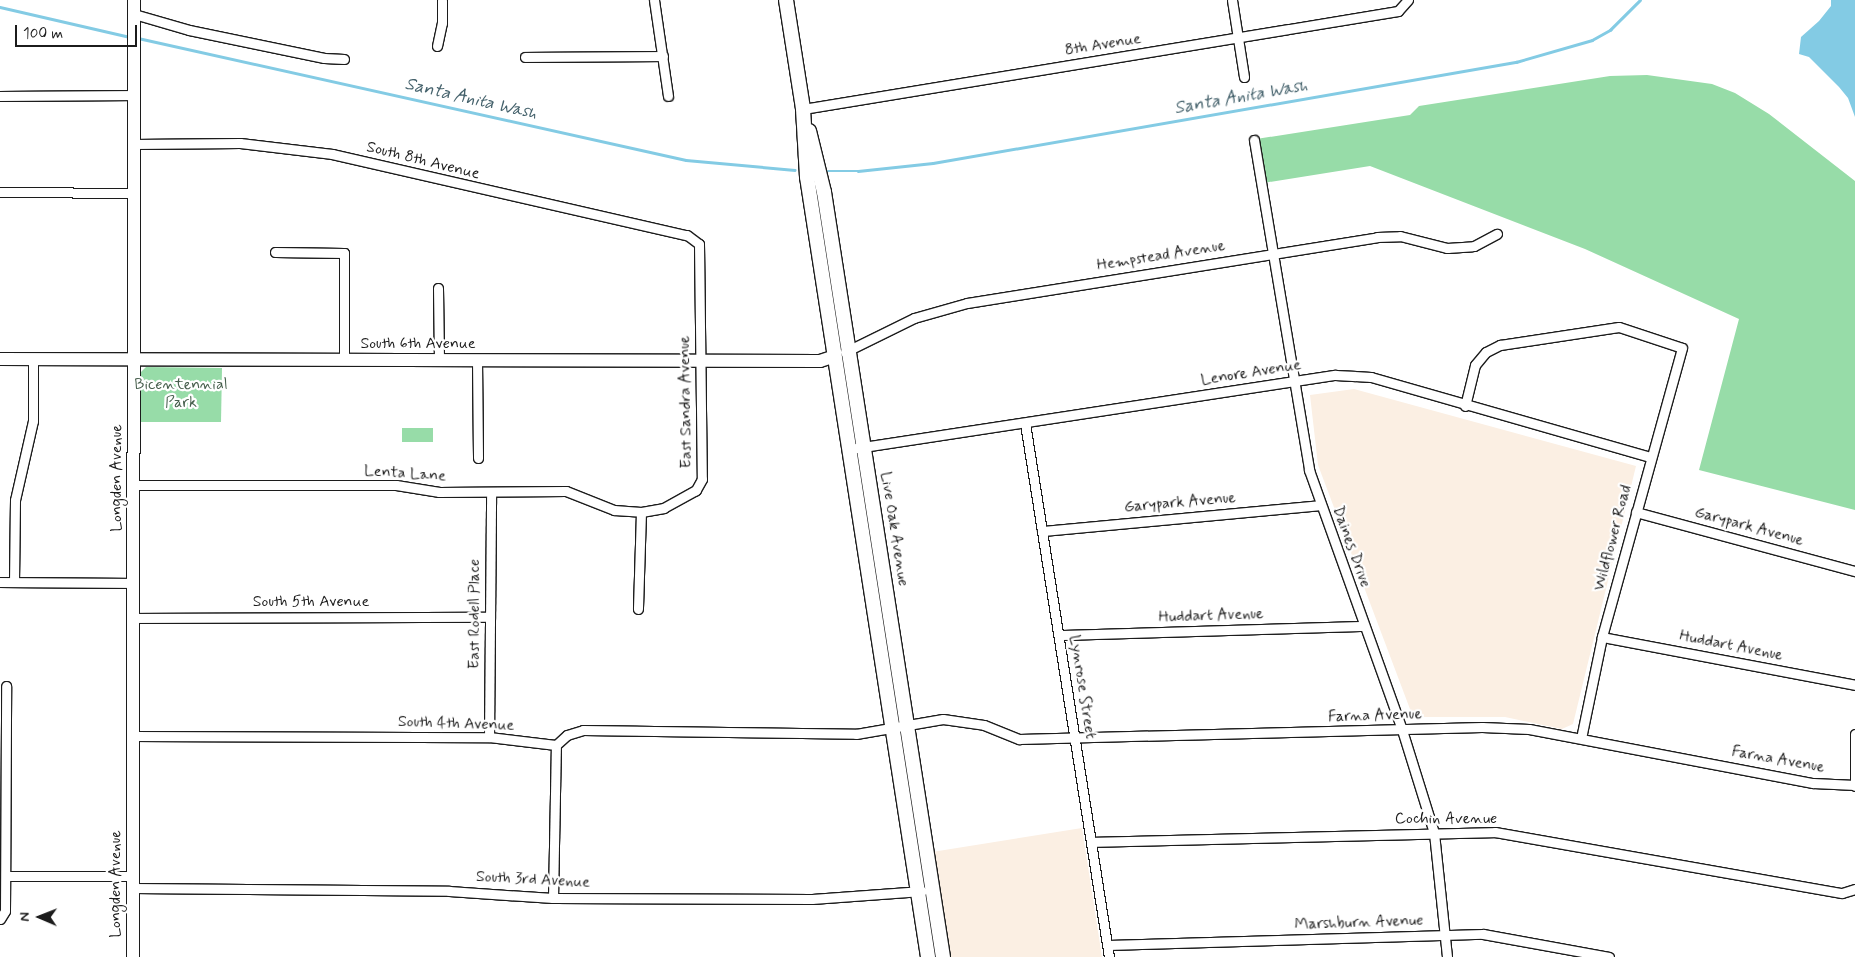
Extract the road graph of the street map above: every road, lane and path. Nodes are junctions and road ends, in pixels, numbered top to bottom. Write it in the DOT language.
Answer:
graph roads {
  1 [pos="134,0"];
  2 [pos="442,0"];
  3 [pos="654,0"];
  4 [pos="786,0"];
  5 [pos="1232,0"];
  6 [pos="1407,2"];
  7 [pos="134,14"];
  8 [pos="1238,38"];
  9 [pos="437,46"];
  10 [pos="525,56"];
  11 [pos="663,56"];
  12 [pos="344,59"];
  13 [pos="1244,77"];
  14 [pos="0,96"];
  15 [pos="134,96"];
  16 [pos="668,96"];
  17 [pos="803,109"];
  18 [pos="1254,140"];
  19 [pos="134,144"];
  20 [pos="0,192"];
  21 [pos="133,193"];
  22 [pos="1498,234"];
  23 [pos="699,244"];
  24 [pos="275,252"];
  25 [pos="1274,254"];
  26 [pos="438,288"];
  27 [pos="842,353"];
  28 [pos="0,359"];
  29 [pos="33,359"];
  30 [pos="133,360"];
  31 [pos="344,360"];
  32 [pos="439,360"];
  33 [pos="477,360"];
  34 [pos="701,360"];
  35 [pos="1295,381"];
  36 [pos="1465,406"];
  37 [pos="1025,423"];
  38 [pos="857,449"];
  39 [pos="1650,457"];
  40 [pos="478,458"];
  41 [pos="134,485"];
  42 [pos="491,492"];
  43 [pos="1320,505"];
  44 [pos="640,512"];
  45 [pos="1636,512"];
  46 [pos="1042,531"];
  47 [pos="1855,571"];
  48 [pos="0,582"];
  49 [pos="14,582"];
  50 [pos="133,583"];
  51 [pos="638,609"];
  52 [pos="490,617"];
  53 [pos="133,618"];
  54 [pos="1364,626"];
  55 [pos="1059,635"];
  56 [pos="1602,637"];
  57 [pos="1855,685"];
  58 [pos="6,686"];
  59 [pos="900,725"];
  60 [pos="1402,730"];
  61 [pos="1855,734"];
  62 [pos="132,736"];
  63 [pos="489,737"];
  64 [pos="1075,738"];
  65 [pos="1581,738"];
  66 [pos="556,745"];
  67 [pos="1855,786"];
  68 [pos="1434,833"];
  69 [pos="1092,842"];
  70 [pos="6,876"];
  71 [pos="133,882"];
  72 [pos="1855,889"];
  73 [pos="925,890"];
  74 [pos="553,898"];
  75 [pos="0,919"];
  76 [pos="1445,936"];
  77 [pos="1108,945"];
  78 [pos="133,957"];
  79 [pos="928,957"];
  80 [pos="942,957"];
  81 [pos="1110,957"];
  82 [pos="1447,957"];
  83 [pos="1609,957"];
  1 -- 7 [label="street, Longden Avenue"];
  2 -- 9 [label="street"];
  3 -- 11 [label="street"];
  4 -- 17 [label="main road, Live Oak Avenue"];
  5 -- 8 [label="street"];
  6 -- 8 [label="street, 8th Avenue"];
  7 -- 12 [label="street"];
  7 -- 15 [label="street, Longden Avenue"];
  8 -- 13 [label="street"];
  8 -- 17 [label="street, 8th Avenue"];
  10 -- 11 [label="street"];
  11 -- 16 [label="street"];
  14 -- 15 [label="street"];
  15 -- 19 [label="street, Longden Avenue"];
  17 -- 27 [label="main road, Live Oak Avenue"];
  18 -- 25 [label="street, Daines Drive"];
  19 -- 21 [label="street, Longden Avenue"];
  19 -- 23 [label="street, South 8th Avenue"];
  20 -- 21 [label="street"];
  21 -- 30 [label="street, Longden Avenue"];
  22 -- 25 [label="street, Hempstead Avenue"];
  23 -- 34 [label="street, East Sandra Avenue"];
  24 -- 31 [label="street"];
  25 -- 27 [label="street, Hempstead Avenue"];
  25 -- 35 [label="street, Daines Drive"];
  26 -- 32 [label="street"];
  27 -- 34 [label="street, South 6th Avenue"];
  27 -- 38 [label="main road, Live Oak Avenue"];
  28 -- 29 [label="street, South 6th Avenue"];
  29 -- 30 [label="street, South 6th Avenue"];
  29 -- 49 [label="street"];
  30 -- 31 [label="street, South 6th Avenue"];
  30 -- 41 [label="street, Longden Avenue"];
  31 -- 32 [label="street, South 6th Avenue"];
  32 -- 33 [label="street, South 6th Avenue"];
  33 -- 34 [label="street, South 6th Avenue"];
  33 -- 40 [label="street"];
  34 -- 44 [label="street, East Sandra Avenue"];
  35 -- 36 [label="street, Lenore Avenue"];
  35 -- 37 [label="street, Lenore Avenue"];
  35 -- 43 [label="street, Daines Drive"];
  36 -- 39 [label="street, Lenore Avenue"];
  36 -- 39 [label="street, Wildflower Road"];
  37 -- 38 [label="street, Lenore Avenue"];
  37 -- 46 [label="street, Lynrose Street"];
  38 -- 59 [label="main road, Live Oak Avenue"];
  39 -- 45 [label="street, Wildflower Road"];
  41 -- 42 [label="street, Lenta Lane"];
  41 -- 50 [label="street, Longden Avenue"];
  42 -- 44 [label="street, Lenta Lane"];
  42 -- 52 [label="street, East Rodell Place"];
  43 -- 46 [label="street, Garypark Avenue"];
  43 -- 54 [label="street, Daines Drive"];
  44 -- 51 [label="street"];
  45 -- 47 [label="street, Garypark Avenue"];
  45 -- 56 [label="street, Wildflower Road"];
  46 -- 55 [label="street, Lynrose Street"];
  48 -- 49 [label="street"];
  49 -- 50 [label="street"];
  50 -- 53 [label="street, Longden Avenue"];
  52 -- 53 [label="street, South 5th Avenue"];
  52 -- 63 [label="street, East Rodell Place"];
  53 -- 62 [label="street, Longden Avenue"];
  54 -- 55 [label="street, Huddart Avenue"];
  54 -- 60 [label="street, Daines Drive"];
  55 -- 64 [label="street, Lynrose Street"];
  56 -- 57 [label="street, Huddart Avenue"];
  56 -- 65 [label="street, Wildflower Road"];
  58 -- 70 [label="street"];
  59 -- 64 [label="street, Farna Avenue"];
  59 -- 66 [label="street"];
  59 -- 73 [label="main road, Live Oak Avenue"];
  60 -- 64 [label="street, Farna Avenue"];
  60 -- 65 [label="street, Farna Avenue"];
  60 -- 68 [label="street, Daines Drive"];
  61 -- 67 [label="street"];
  62 -- 63 [label="street, South 4th Avenue"];
  62 -- 71 [label="street, Longden Avenue"];
  63 -- 66 [label="street, South 4th Avenue"];
  64 -- 69 [label="street, Lynrose Street"];
  65 -- 67 [label="street, Farna Avenue"];
  66 -- 74 [label="street"];
  68 -- 69 [label="street, Cochin Avenue"];
  68 -- 72 [label="street, Cochin Avenue"];
  68 -- 76 [label="street, Daines Drive"];
  69 -- 77 [label="street, Lynrose Street"];
  70 -- 71 [label="street, South 3rd Avenue"];
  70 -- 75 [label="street"];
  71 -- 74 [label="street, South 3rd Avenue"];
  71 -- 78 [label="street, Longden Avenue"];
  73 -- 74 [label="street, South 3rd Avenue"];
  73 -- 79 [label="main road, Live Oak Avenue"];
  73 -- 80 [label="main road, Live Oak Avenue"];
  76 -- 77 [label="street, Marshburn Avenue"];
  76 -- 82 [label="street, Daines Drive"];
  76 -- 83 [label="street, Marshburn Avenue"];
  77 -- 81 [label="street, Lynrose Street"];
}
